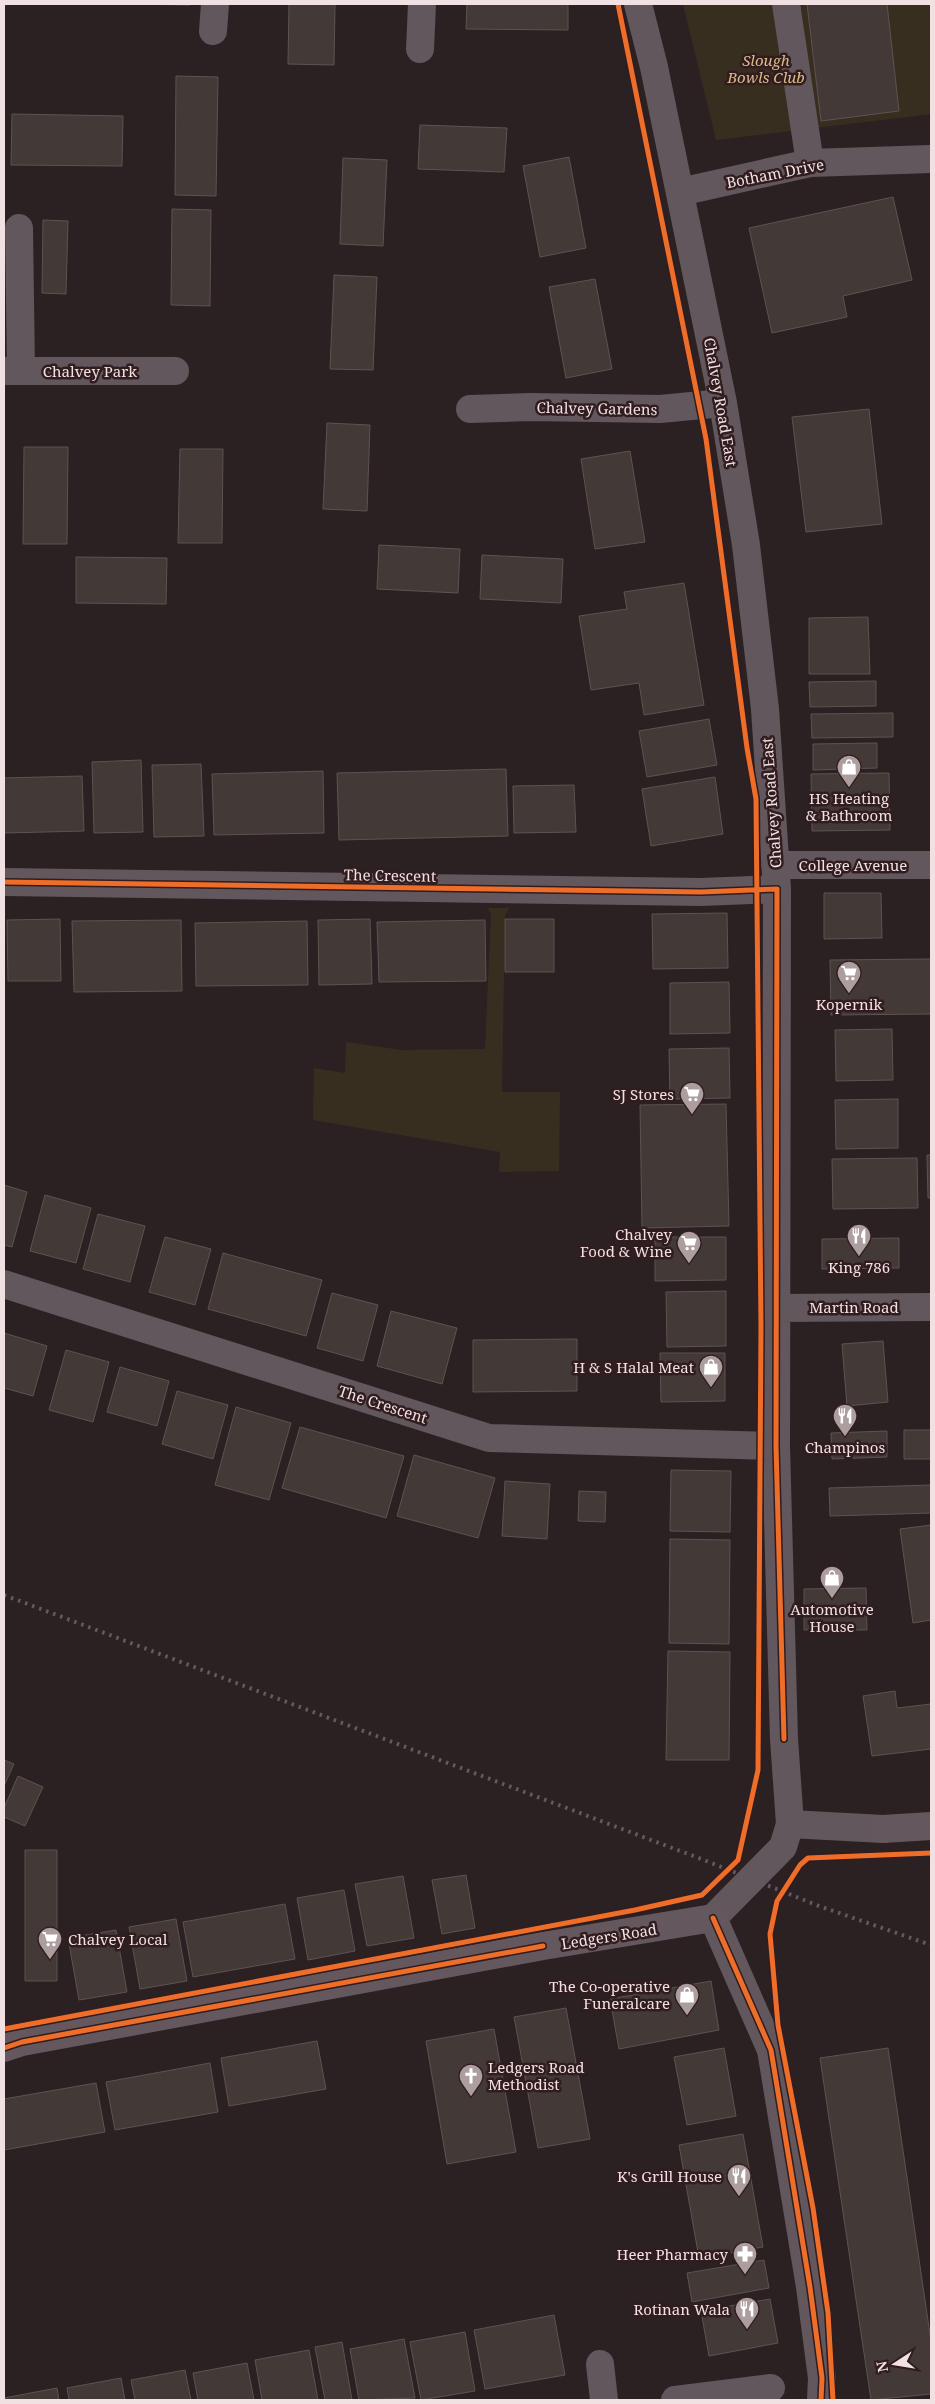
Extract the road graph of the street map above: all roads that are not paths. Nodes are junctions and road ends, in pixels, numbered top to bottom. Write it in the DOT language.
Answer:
graph roads {
  1 [pos="215,4"];
  2 [pos="422,4"];
  3 [pos="638,4"];
  4 [pos="786,4"];
  5 [pos="213,31"];
  6 [pos="420,49"];
  7 [pos="931,159"];
  8 [pos="810,163"];
  9 [pos="680,192"];
  10 [pos="19,228"];
  11 [pos="12,371"];
  12 [pos="176,371"];
  13 [pos="723,403"];
  14 [pos="470,409"];
  15 [pos="931,865"];
  16 [pos="776,877"];
  17 [pos="4,882"];
  18 [pos="4,1284"];
  19 [pos="931,1307"];
  20 [pos="777,1308"];
  21 [pos="776,1446"];
  22 [pos="790,1824"];
  23 [pos="931,1826"];
  24 [pos="883,1829"];
  25 [pos="713,1918"];
  26 [pos="4,2048"];
  27 [pos="600,2364"];
  28 [pos="771,2388"];
  29 [pos="604,2400"];
  30 [pos="675,2400"];
  31 [pos="821,2400"];
  1 -- 5 [label="street"];
  2 -- 6 [label="street"];
  3 -- 9 [label="street, Chalvey Road East"];
  4 -- 8 [label="street"];
  7 -- 8 [label="street, Botham Drive"];
  8 -- 9 [label="street, Botham Drive"];
  9 -- 13 [label="street, Chalvey Road East"];
  10 -- 11 [label="street"];
  11 -- 12 [label="street, Chalvey Park"];
  13 -- 14 [label="street, Chalvey Gardens"];
  13 -- 16 [label="street, Chalvey Road East"];
  15 -- 16 [label="street, College Avenue"];
  16 -- 17 [label="street, The Crescent"];
  16 -- 20 [label="street, Chalvey Road East"];
  18 -- 21 [label="street, The Crescent"];
  19 -- 20 [label="street, Martin Road"];
  20 -- 21 [label="street, Chalvey Road East"];
  21 -- 22 [label="street, Chalvey Road East"];
  22 -- 24 [label="street"];
  22 -- 25 [label="street"];
  23 -- 24 [label="main road"];
  25 -- 26 [label="main road, Ledgers Road"];
  25 -- 31 [label="street"];
  27 -- 29 [label="street"];
  28 -- 30 [label="street"];
}
